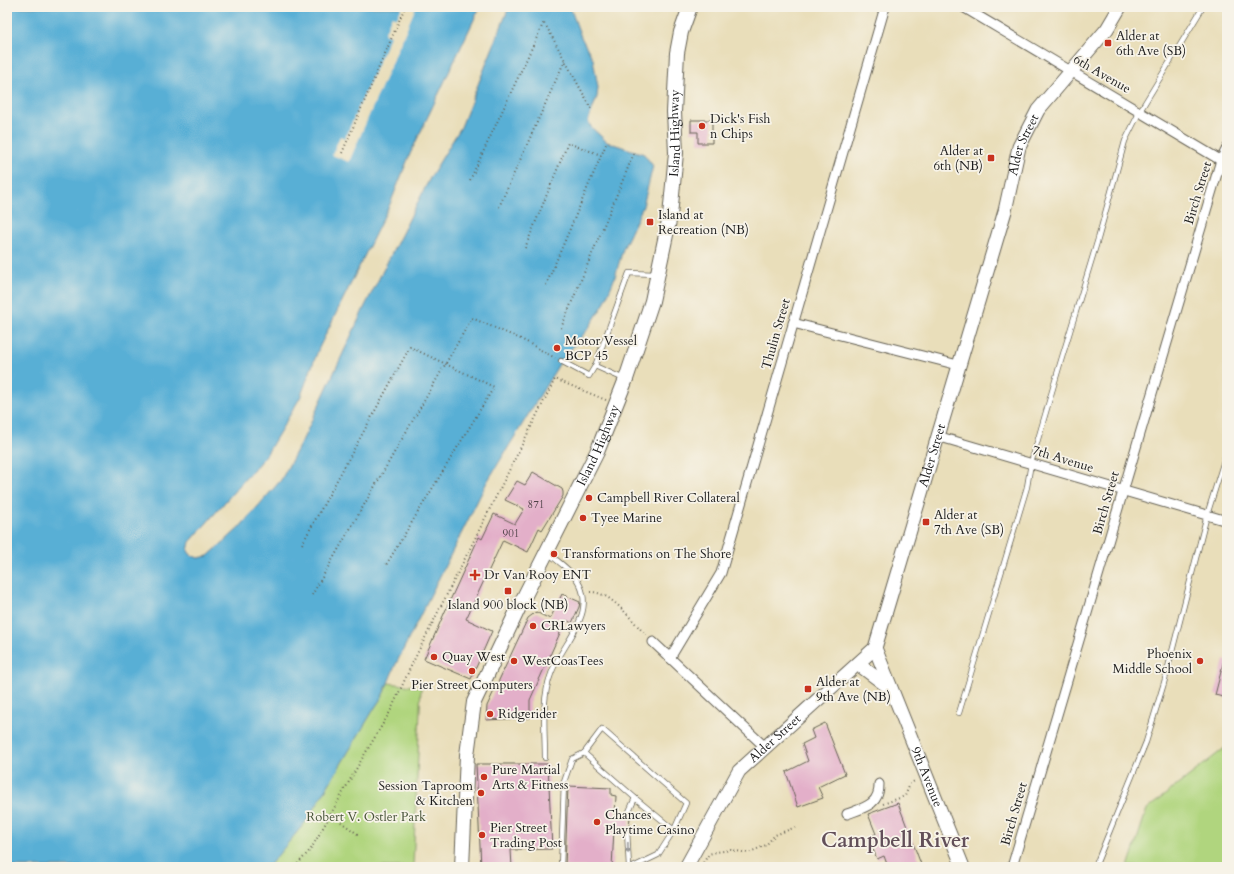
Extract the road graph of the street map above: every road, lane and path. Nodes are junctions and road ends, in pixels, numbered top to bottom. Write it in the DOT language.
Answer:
graph roads {
  1 [pos="405,7"];
  2 [pos="690,7"];
  3 [pos="885,7"];
  4 [pos="963,7"];
  5 [pos="1120,7"];
  6 [pos="1203,7"];
  7 [pos="565,60"];
  8 [pos="1071,72"];
  9 [pos="592,110"];
  10 [pos="1140,111"];
  11 [pos="607,142"];
  12 [pos="1227,148"];
  13 [pos="635,151"];
  14 [pos="342,153"];
  15 [pos="601,155"];
  16 [pos="1224,162"];
  17 [pos="470,180"];
  18 [pos="499,207"];
  19 [pos="525,248"];
  20 [pos="658,274"];
  21 [pos="546,285"];
  22 [pos="793,323"];
  23 [pos="561,328"];
  24 [pos="561,361"];
  25 [pos="958,365"];
  26 [pos="595,366"];
  27 [pos="626,379"];
  28 [pos="616,405"];
  29 [pos="937,436"];
  30 [pos="1227,451"];
  31 [pos="1031,463"];
  32 [pos="1123,491"];
  33 [pos="1207,515"];
  34 [pos="1227,521"];
  35 [pos="302,544"];
  36 [pos="546,552"];
  37 [pos="386,565"];
  38 [pos="582,593"];
  39 [pos="312,595"];
  40 [pos="653,642"];
  41 [pos="875,648"];
  42 [pos="670,658"];
  43 [pos="858,664"];
  44 [pos="890,688"];
  45 [pos="959,713"];
  46 [pos="765,747"];
  47 [pos="584,753"];
  48 [pos="545,758"];
  49 [pos="925,775"];
  50 [pos="879,784"];
  51 [pos="635,798"];
  52 [pos="882,804"];
  53 [pos="628,814"];
  54 [pos="847,814"];
  55 [pos="331,815"];
  56 [pos="796,827"];
  57 [pos="627,830"];
  58 [pos="674,830"];
  59 [pos="359,835"];
  60 [pos="460,863"];
  61 [pos="295,867"];
  62 [pos="561,867"];
  63 [pos="629,867"];
  64 [pos="633,867"];
  65 [pos="686,867"];
  66 [pos="700,867"];
  67 [pos="963,867"];
  68 [pos="1012,867"];
  69 [pos="1095,867"];
  1 -- 14 [label="path"];
  2 -- 20 [label="main road, Island Highway"];
  3 -- 22 [label="street, Thulin Street"];
  4 -- 8 [label="street, 6th Avenue"];
  5 -- 8 [label="street, Alder Street"];
  6 -- 10 [label="lane"];
  7 -- 9 [label="path"];
  7 -- 17 [label="path"];
  7 -- 18 [label="path"];
  8 -- 10 [label="street, 6th Avenue"];
  8 -- 25 [label="street, Alder Street"];
  10 -- 16 [label="street, 6th Avenue"];
  10 -- 31 [label="lane"];
  11 -- 15 [label="path"];
  12 -- 16 [label="street, Birch Street"];
  13 -- 23 [label="path"];
  15 -- 19 [label="path"];
  15 -- 21 [label="path"];
  16 -- 32 [label="street, Birch Street"];
  20 -- 26 [label="lane"];
  20 -- 27 [label="main road, Island Highway"];
  22 -- 25 [label="street"];
  22 -- 42 [label="street, Thulin Street"];
  24 -- 26 [label="lane"];
  24 -- 39 [label="path"];
  25 -- 29 [label="street, Alder Street"];
  26 -- 27 [label="lane"];
  27 -- 28 [label="main road, Island Highway"];
  28 -- 36 [label="main road, Island Highway"];
  28 -- 55 [label="path"];
  29 -- 31 [label="street, 7th Avenue"];
  29 -- 41 [label="street, Alder Street"];
  30 -- 33 [label="lane"];
  31 -- 32 [label="street, 7th Avenue"];
  31 -- 45 [label="lane"];
  32 -- 33 [label="street, 7th Avenue"];
  32 -- 68 [label="street, Birch Street"];
  33 -- 34 [label="street, 7th Avenue"];
  33 -- 69 [label="lane"];
  35 -- 37 [label="path"];
  36 -- 38 [label="lane"];
  36 -- 60 [label="main road, Island Highway"];
  38 -- 40 [label="path"];
  38 -- 48 [label="lane"];
  40 -- 42 [label="street"];
  41 -- 43 [label="street, Alder Street"];
  41 -- 44 [label="street, 9th Avenue"];
  42 -- 46 [label="street"];
  43 -- 44 [label="street"];
  43 -- 46 [label="street, Alder Street"];
  44 -- 49 [label="street, 9th Avenue"];
  46 -- 65 [label="street, Alder Street"];
  47 -- 51 [label="lane"];
  47 -- 58 [label="lane"];
  47 -- 62 [label="lane"];
  49 -- 52 [label="path"];
  49 -- 67 [label="street, 9th Avenue"];
  50 -- 54 [label="street"];
  51 -- 53 [label="lane"];
  51 -- 58 [label="lane"];
  55 -- 59 [label="path"];
  55 -- 61 [label="path"];
  56 -- 66 [label="path"];
  57 -- 63 [label="lane, one-way"];
  58 -- 64 [label="lane"];
}
